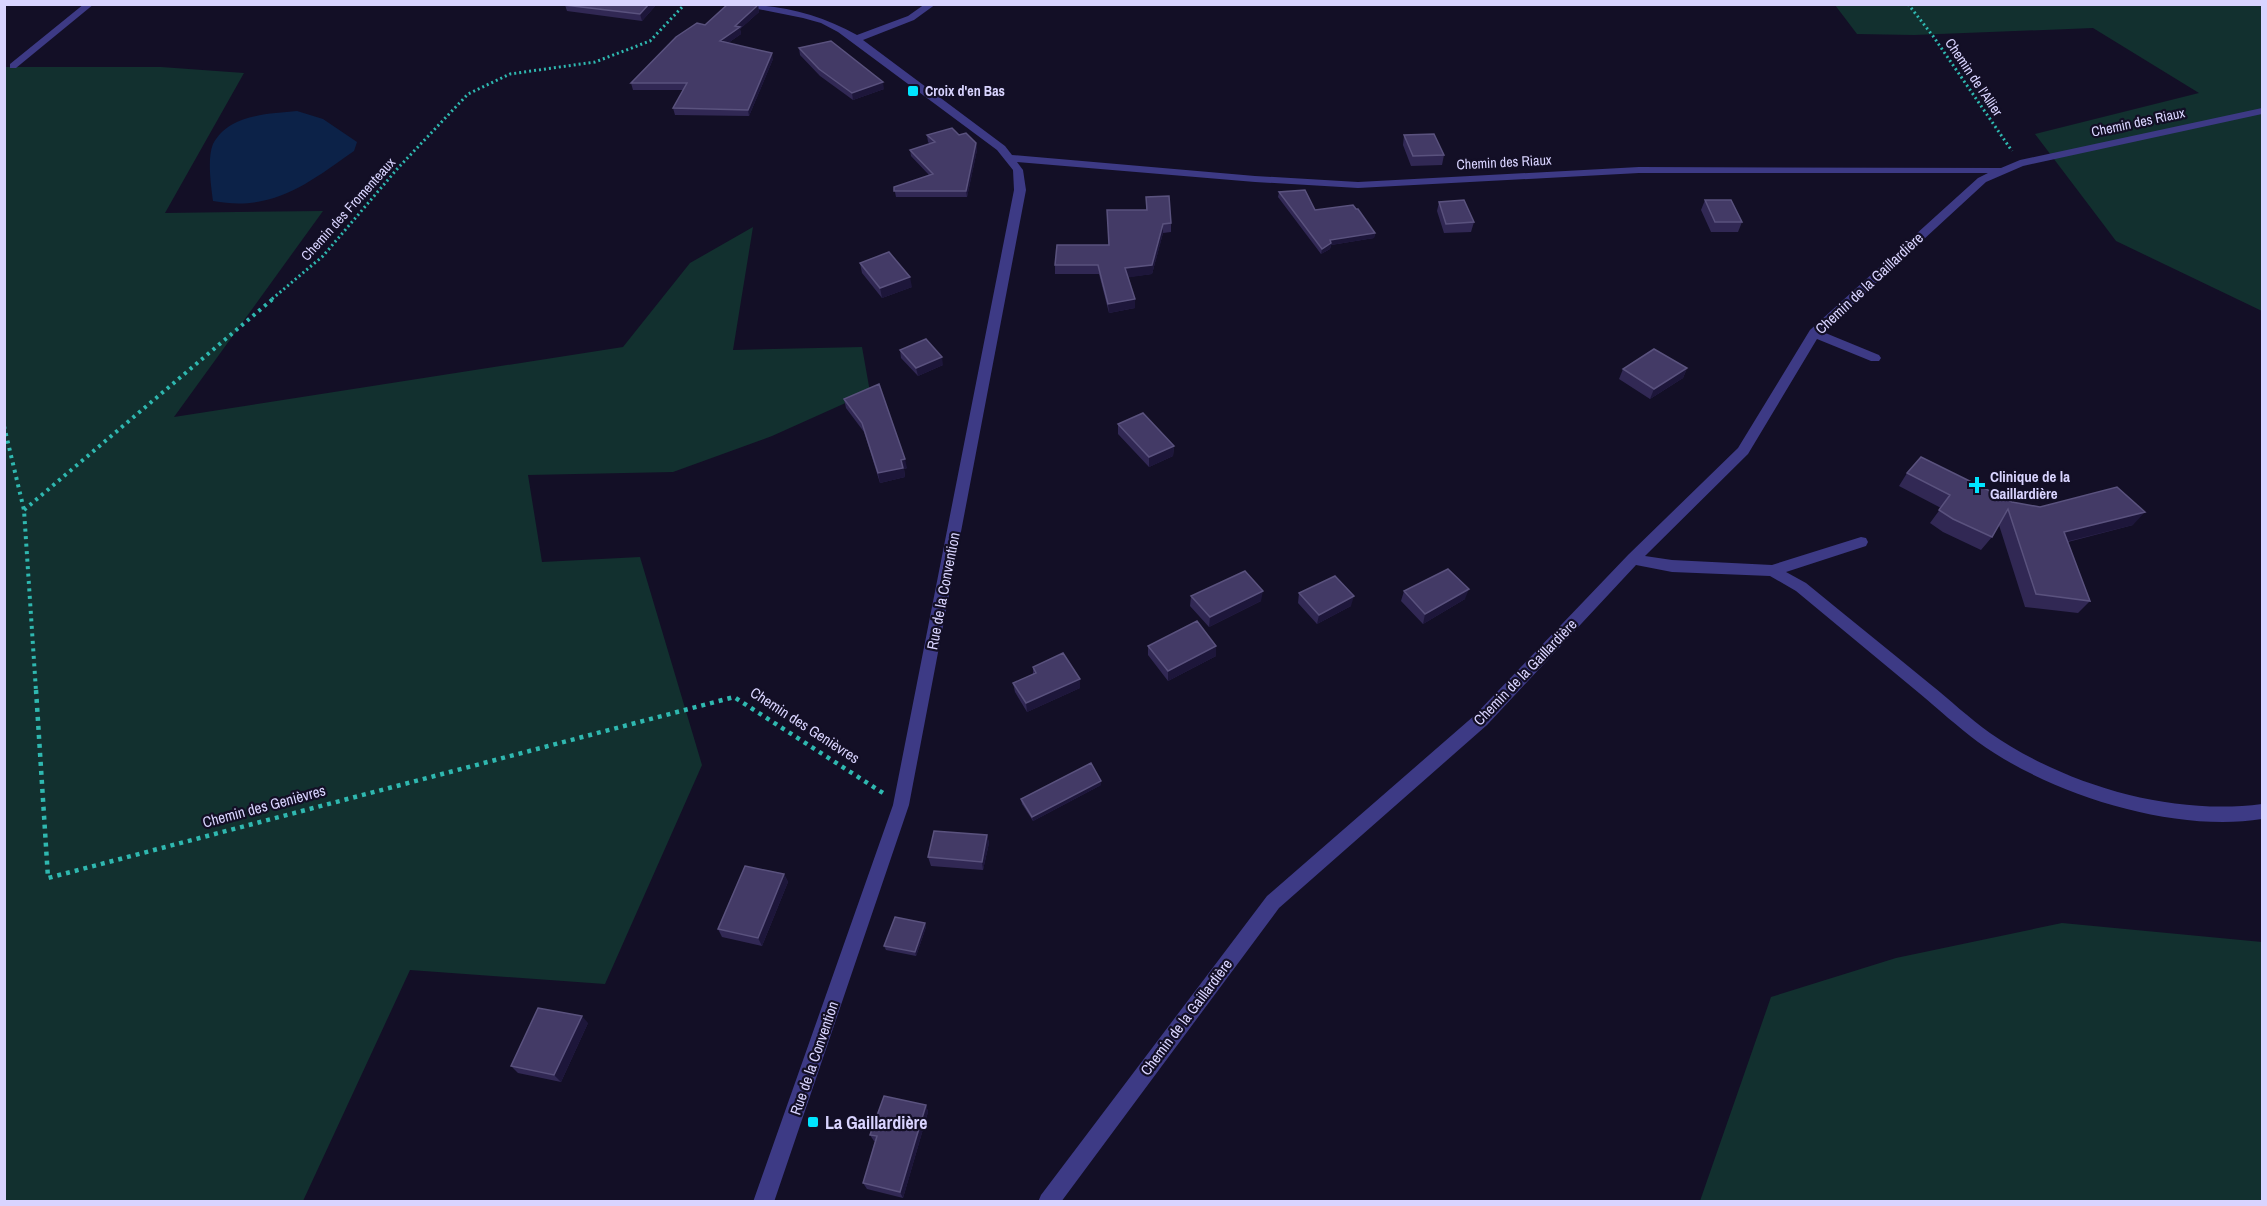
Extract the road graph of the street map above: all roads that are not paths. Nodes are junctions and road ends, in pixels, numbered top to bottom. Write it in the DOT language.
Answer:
graph roads {
  1 [pos="90,4"];
  2 [pos="737,4"];
  3 [pos="932,4"];
  4 [pos="856,39"];
  5 [pos="13,66"];
  6 [pos="2262,111"];
  7 [pos="1011,158"];
  8 [pos="2020,163"];
  9 [pos="2000,170"];
  10 [pos="1814,333"];
  11 [pos="1875,358"];
  12 [pos="1861,542"];
  13 [pos="1633,559"];
  14 [pos="1772,571"];
  15 [pos="2262,812"];
  16 [pos="763,1202"];
  17 [pos="1048,1202"];
  1 -- 5 [label="street"];
  2 -- 4 [label="street"];
  3 -- 4 [label="street"];
  4 -- 7 [label="street"];
  6 -- 8 [label="street, Chemin des Riaux"];
  7 -- 9 [label="street, Chemin des Riaux"];
  7 -- 16 [label="street, Rue de la Convention"];
  8 -- 9 [label="street, Chemin de la Gaillardière"];
  9 -- 10 [label="street, Chemin de la Gaillardière"];
  10 -- 11 [label="street"];
  10 -- 13 [label="street, Chemin de la Gaillardière"];
  12 -- 14 [label="street"];
  13 -- 14 [label="street"];
  13 -- 17 [label="street, Chemin de la Gaillardière"];
  14 -- 15 [label="street"];
}
